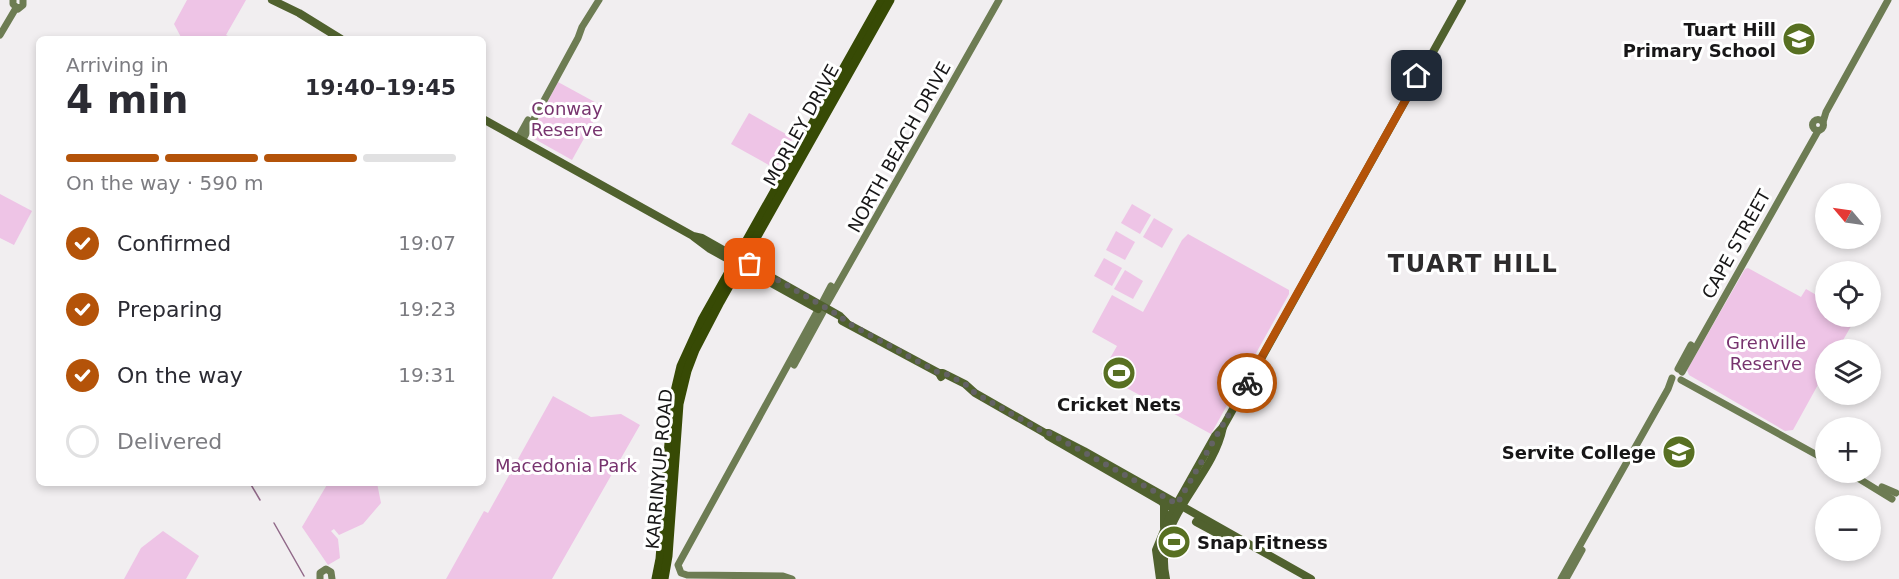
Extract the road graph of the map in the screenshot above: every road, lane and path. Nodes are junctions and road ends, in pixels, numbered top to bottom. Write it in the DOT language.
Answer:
graph roads {
  1 [pos="13,0"];
  2 [pos="23,0"];
  3 [pos="272,0"];
  4 [pos="597,0"];
  5 [pos="882,0"];
  6 [pos="890,0"];
  7 [pos="996,0"];
  8 [pos="1462,0"];
  9 [pos="1888,0"];
  10 [pos="16,8"];
  11 [pos="0,34"];
  12 [pos="336,36"];
  13 [pos="486,121"];
  14 [pos="520,139"];
  15 [pos="739,262"];
  16 [pos="822,309"];
  17 [pos="1679,376"];
  18 [pos="1815,452"];
  19 [pos="1120,475"];
  20 [pos="1868,483"];
  21 [pos="1873,483"];
  22 [pos="1896,498"];
  23 [pos="1162,501"];
  24 [pos="1178,508"];
  25 [pos="1164,529"];
  26 [pos="318,578"];
  27 [pos="772,578"];
  28 [pos="333,579"];
  29 [pos="656,579"];
  30 [pos="664,579"];
  31 [pos="792,579"];
  32 [pos="1160,579"];
  33 [pos="1166,579"];
  34 [pos="1300,579"];
  35 [pos="1311,579"];
  36 [pos="1561,579"];
  37 [pos="1566,579"];
  1 -- 10 [label="street"];
  2 -- 10 [label="street"];
  3 -- 12 [label="main road"];
  4 -- 14 [label="street"];
  5 -- 15 [label="highway, MORLEY DRIVE"];
  6 -- 15 [label="highway, MORLEY DRIVE"];
  7 -- 16 [label="street, NORTH BEACH DRIVE"];
  8 -- 24 [label="main road"];
  9 -- 17 [label="street, CAPE STREET"];
  10 -- 11 [label="street"];
  13 -- 14 [label="main road"];
  14 -- 15 [label="main road"];
  15 -- 16 [label="main road"];
  15 -- 29 [label="highway, KARRINYUP ROAD"];
  15 -- 30 [label="highway, KARRINYUP ROAD"];
  16 -- 19 [label="main road"];
  16 -- 27 [label="street, NORTH BEACH DRIVE"];
  17 -- 18 [label="street"];
  17 -- 36 [label="street, CAPE STREET"];
  17 -- 37 [label="street, CAPE STREET"];
  19 -- 23 [label="main road"];
  19 -- 24 [label="main road"];
  20 -- 22 [label="street"];
  21 -- 22 [label="street"];
  23 -- 24 [label="main road"];
  23 -- 25 [label="main road"];
  24 -- 25 [label="main road"];
  24 -- 33 [label="main road"];
  24 -- 34 [label="main road"];
  24 -- 35 [label="main road"];
  25 -- 32 [label="main road"];
  26 -- 28 [label="street"];
  27 -- 31 [label="street"];
}
